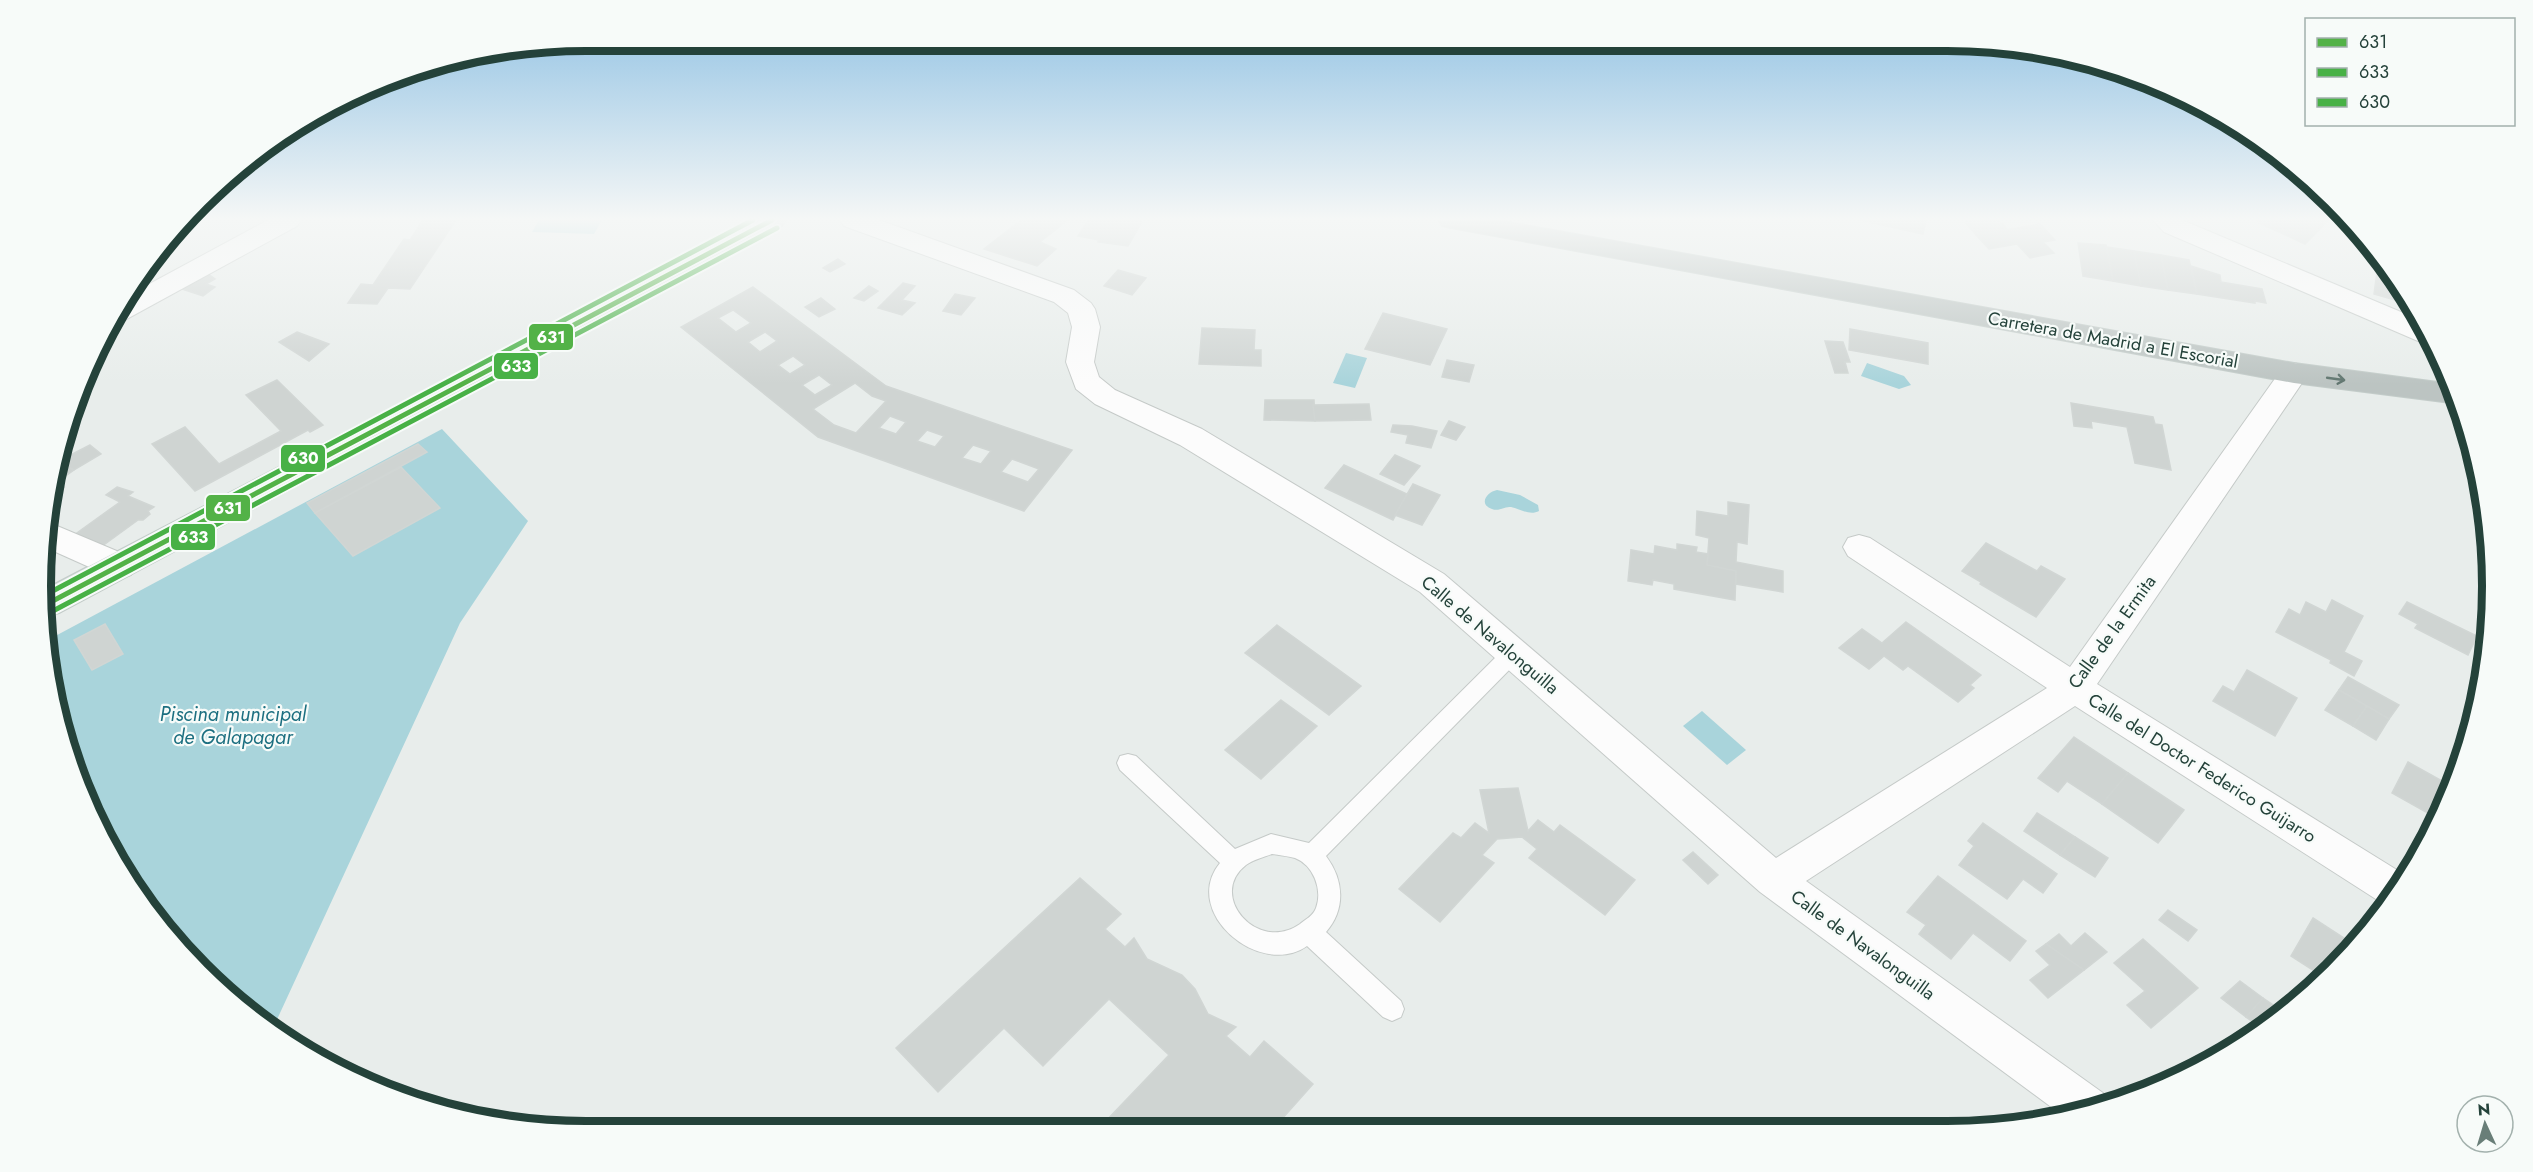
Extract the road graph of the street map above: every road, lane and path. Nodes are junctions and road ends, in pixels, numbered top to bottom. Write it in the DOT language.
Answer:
graph roads {
  1 [pos="187,275"];
  2 [pos="670,275"];
  3 [pos="1005,275"];
  4 [pos="1752,275"];
  5 [pos="1846,275"];
  6 [pos="2295,275"];
  7 [pos="131,305"];
  8 [pos="2415,328"];
  9 [pos="2294,373"];
  10 [pos="2438,373"];
  11 [pos="2446,394"];
  12 [pos="54,537"];
  13 [pos="1858,547"];
  14 [pos="119,566"];
  15 [pos="51,602"];
  16 [pos="1513,653"];
  17 [pos="2075,688"];
  18 [pos="1128,764"];
  19 [pos="1311,856"];
  20 [pos="1233,861"];
  21 [pos="1774,880"];
  22 [pos="2390,886"];
  23 [pos="1310,933"];
  24 [pos="1392,1009"];
  25 [pos="2082,1104"];
  1 -- 7 [label="street"];
  2 -- 14 [label="main road"];
  3 -- 16 [label="street, Calle de Navalonguilla"];
  4 -- 9 [label="highway, Carretera de Madrid a El Escorial"];
  5 -- 10 [label="highway, Carretera de Madrid a El Escorial"];
  6 -- 8 [label="street"];
  9 -- 11 [label="highway, Carretera de Madrid a El Escorial, one-way"];
  9 -- 17 [label="street, Calle de la Ermita"];
  12 -- 14 [label="street"];
  13 -- 17 [label="street, Calle del Doctor Federico Guijarro"];
  14 -- 15 [label="main road"];
  16 -- 19 [label="lane"];
  16 -- 21 [label="street, Calle de Navalonguilla"];
  17 -- 21 [label="street, Calle de la Ermita"];
  17 -- 22 [label="street, Calle del Doctor Federico Guijarro"];
  18 -- 20 [label="lane"];
  19 -- 20 [label="lane"];
  19 -- 23 [label="lane"];
  20 -- 23 [label="lane"];
  21 -- 25 [label="street, Calle de Navalonguilla"];
  23 -- 24 [label="lane"];
}
